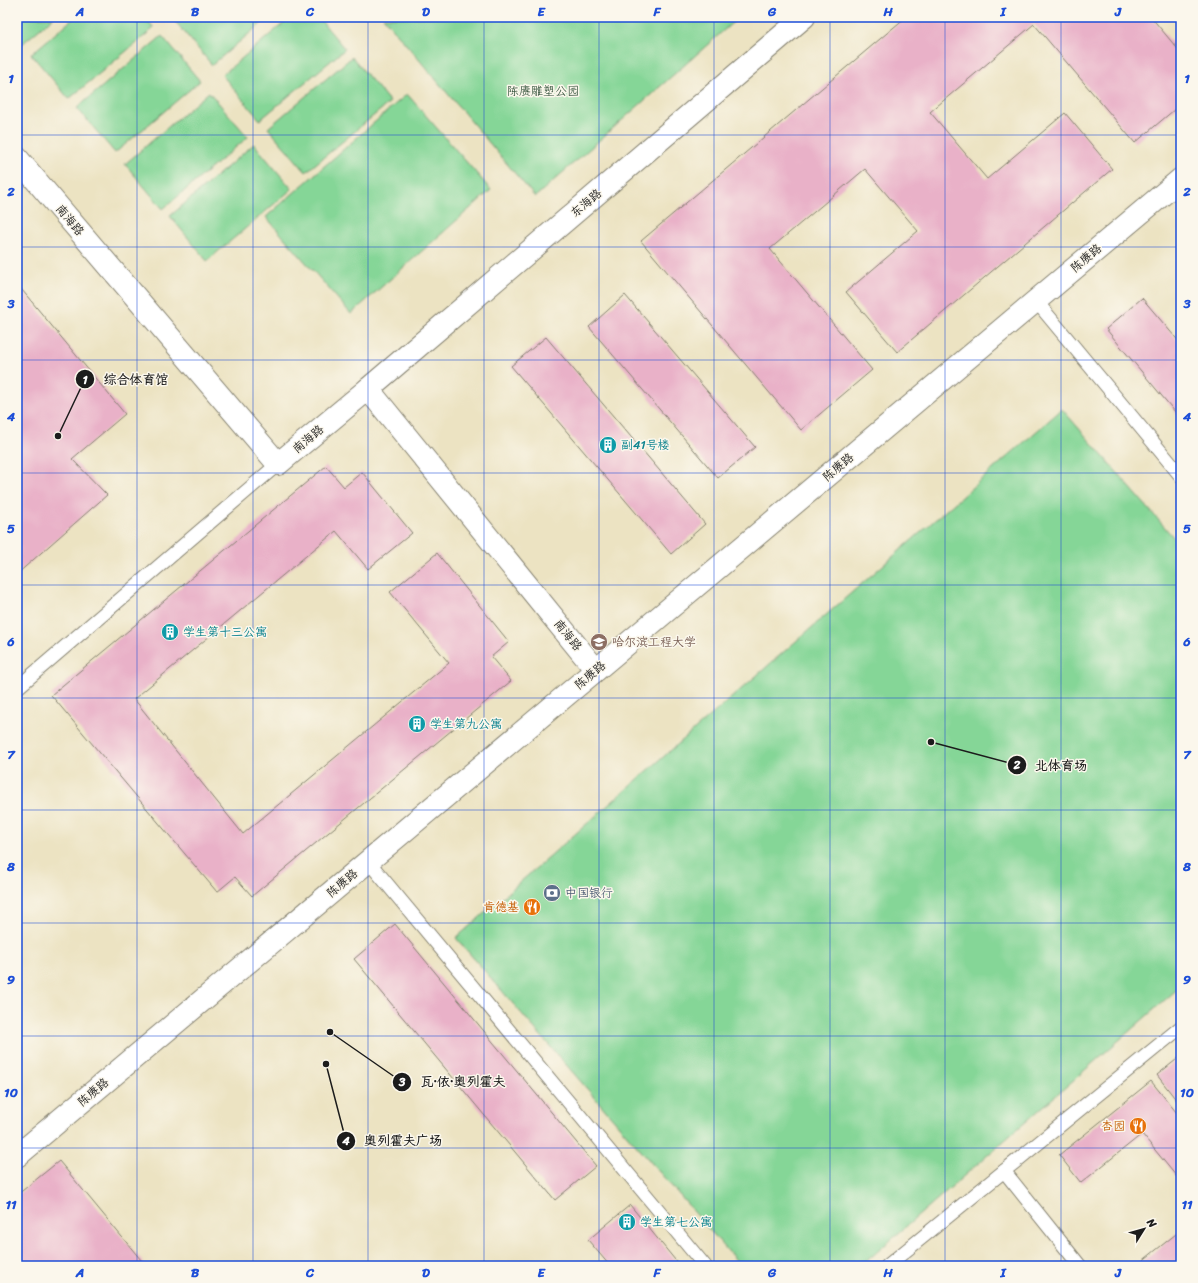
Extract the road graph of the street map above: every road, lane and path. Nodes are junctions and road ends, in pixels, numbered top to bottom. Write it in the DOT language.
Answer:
graph roads {
  1 [pos="804,17"];
  2 [pos="17,158"];
  3 [pos="1181,179"];
  4 [pos="1036,301"];
  5 [pos="368,388"];
  6 [pos="278,464"];
  7 [pos="1181,476"];
  8 [pos="596,670"];
  9 [pos="17,688"];
  10 [pos="368,861"];
  11 [pos="1181,1027"];
  12 [pos="17,1156"];
  13 [pos="1004,1171"];
  14 [pos="706,1266"];
  15 [pos="887,1266"];
  16 [pos="1080,1266"];
  1 -- 5 [label="street, 东海路"];
  2 -- 6 [label="street, 南海路"];
  3 -- 4 [label="street, 陈赓路"];
  4 -- 7 [label="lane"];
  4 -- 8 [label="street, 陈赓路"];
  5 -- 6 [label="street, 南海路"];
  5 -- 8 [label="street, 南海路"];
  6 -- 9 [label="lane"];
  8 -- 10 [label="street, 陈赓路"];
  10 -- 12 [label="street, 陈赓路"];
  10 -- 14 [label="lane"];
  11 -- 13 [label="lane"];
  13 -- 15 [label="lane"];
  13 -- 16 [label="lane"];
}
